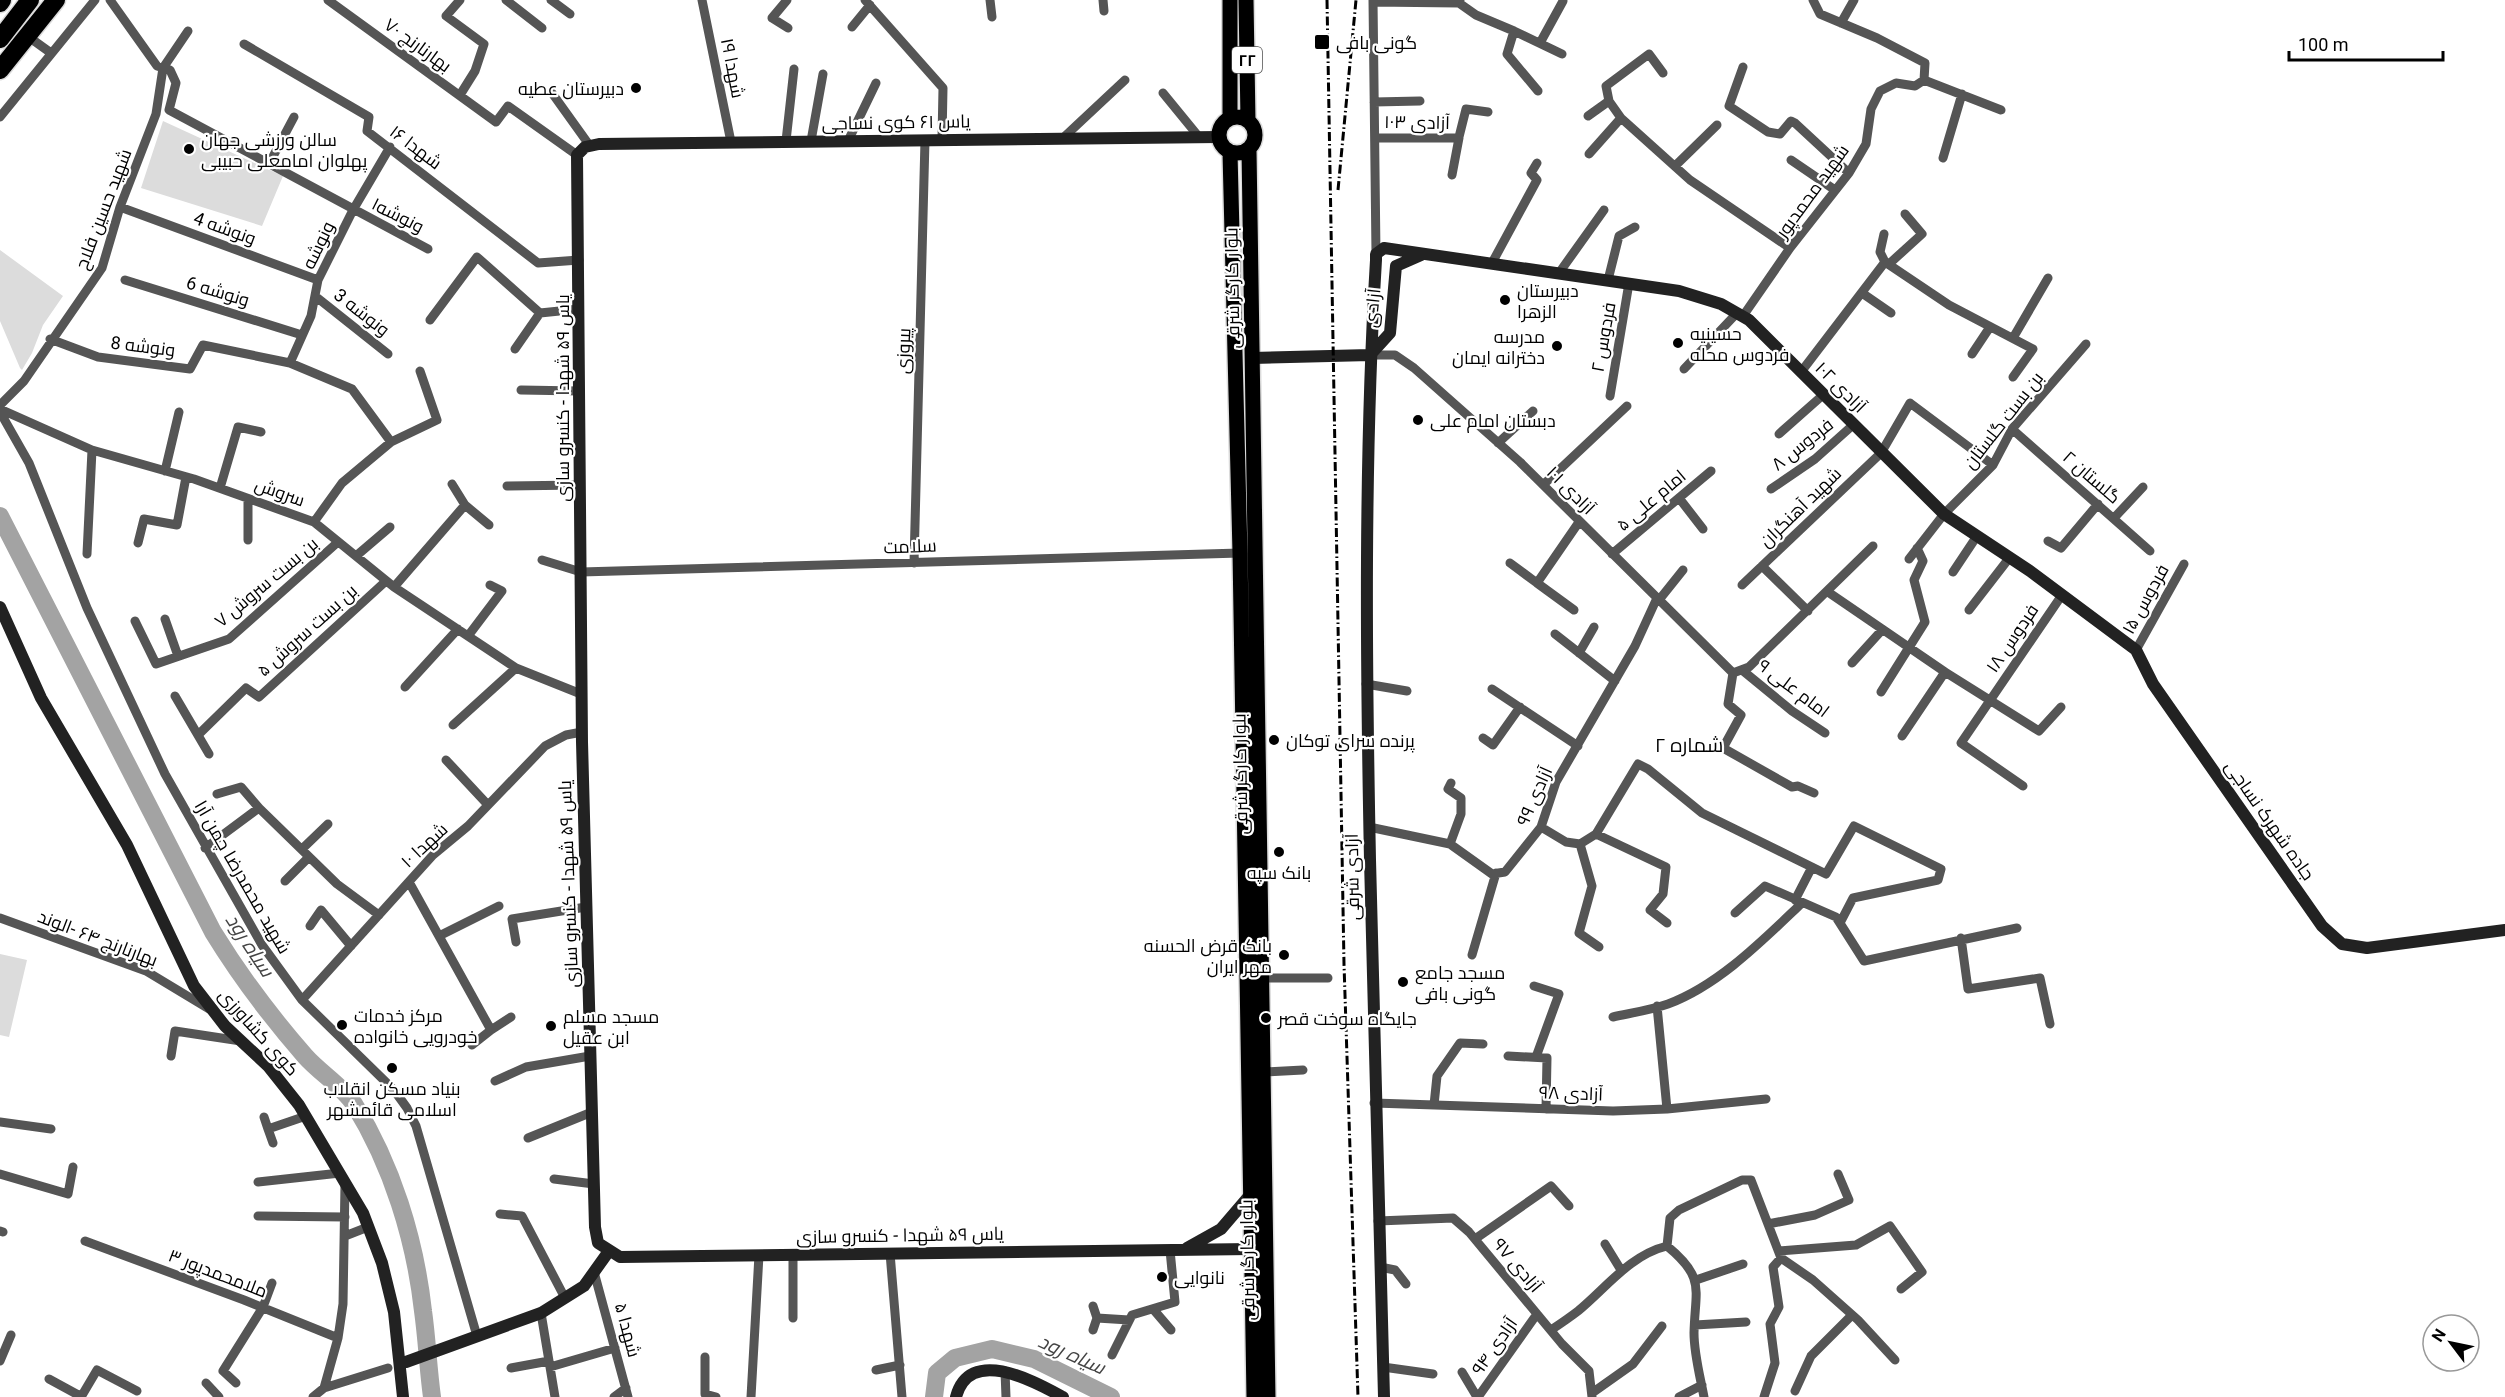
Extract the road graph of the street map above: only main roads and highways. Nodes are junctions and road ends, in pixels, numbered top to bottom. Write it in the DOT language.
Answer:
graph roads {
  1 [pos="30,0"];
  2 [pos="56,0"];
  3 [pos="1230,0"];
  4 [pos="1246,0"];
  5 [pos="26,34"];
  6 [pos="0,39"];
  7 [pos="0,70"];
  8 [pos="0,83"];
  9 [pos="1230,118"];
  10 [pos="1248,120"];
  11 [pos="1249,150"];
  12 [pos="1230,153"];
  13 [pos="1254,859"];
  14 [pos="1254,1397"];
  15 [pos="1268,1397"];
  1 -- 6 [label="highway"];
  2 -- 5 [label="highway"];
  3 -- 9 [label="main road"];
  4 -- 10 [label="main road, ۲۲"];
  5 -- 7 [label="highway"];
  5 -- 8 [label="highway"];
  9 -- 10 [label="main road"];
  9 -- 12 [label="main road"];
  10 -- 11 [label="main road"];
  11 -- 12 [label="main road"];
  11 -- 13 [label="main road, بلوار کارگر شرقی"];
  12 -- 13 [label="main road, بلوار کارگر شرقی"];
  13 -- 14 [label="main road, بلوار کارگر شرقی"];
  13 -- 15 [label="main road, بلوار کارگر شرقی"];
}
